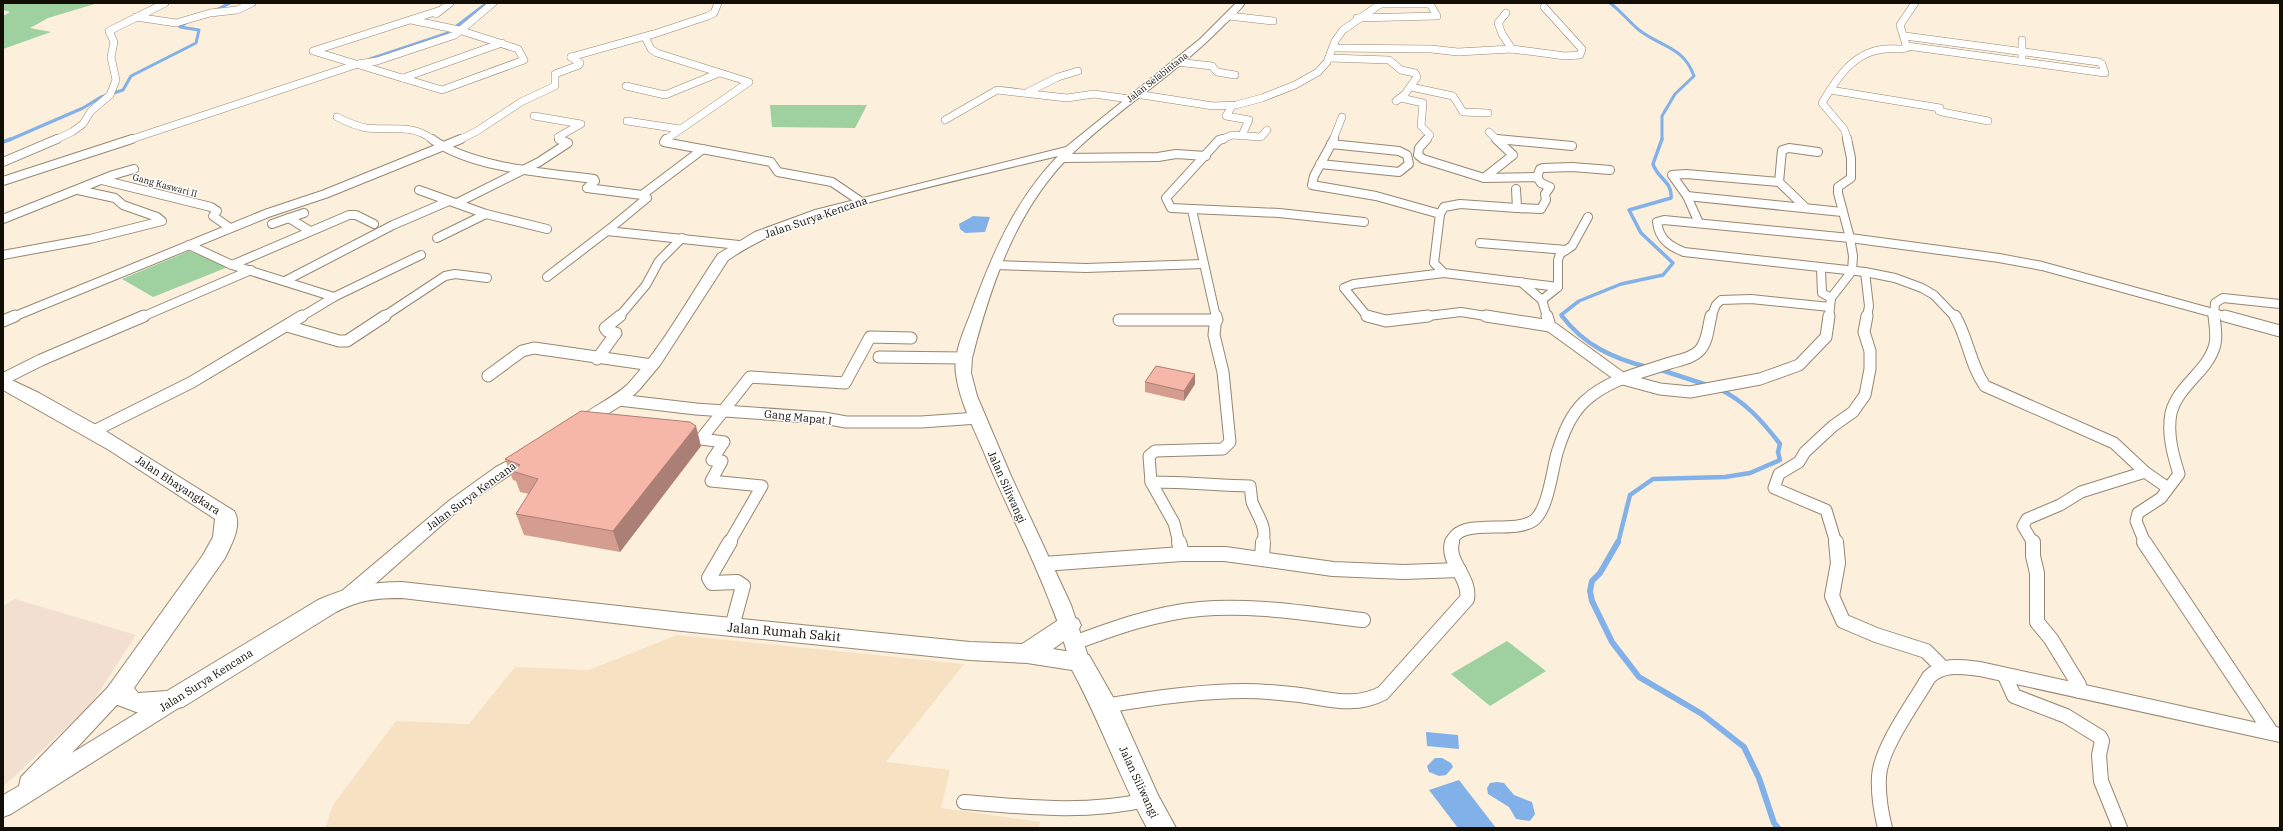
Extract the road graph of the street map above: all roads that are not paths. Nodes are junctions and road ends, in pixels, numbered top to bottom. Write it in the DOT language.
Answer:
graph roads {
  1 [pos="165,3"];
  2 [pos="252,3"];
  3 [pos="450,3"];
  4 [pos="493,3"];
  5 [pos="718,3"];
  6 [pos="1241,3"];
  7 [pos="1915,3"];
  8 [pos="1381,4"];
  9 [pos="1544,7"];
  10 [pos="441,10"];
  11 [pos="1506,13"];
  12 [pos="136,16"];
  13 [pos="1229,16"];
  14 [pos="1357,18"];
  15 [pos="411,20"];
  16 [pos="1272,21"];
  17 [pos="425,23"];
  18 [pos="459,30"];
  19 [pos="658,33"];
  20 [pos="1905,36"];
  21 [pos="2022,40"];
  22 [pos="502,43"];
  23 [pos="1907,46"];
  24 [pos="1335,48"];
  25 [pos="1512,50"];
  26 [pos="2022,52"];
  27 [pos="1329,58"];
  28 [pos="1176,62"];
  29 [pos="2023,62"];
  30 [pos="358,64"];
  31 [pos="1078,70"];
  32 [pos="720,73"];
  33 [pos="1235,75"];
  34 [pos="403,78"];
  35 [pos="626,86"];
  36 [pos="1411,87"];
  37 [pos="1830,90"];
  38 [pos="1027,93"];
  39 [pos="1133,97"];
  40 [pos="1232,106"];
  41 [pos="1488,113"];
  42 [pos="534,116"];
  43 [pos="337,117"];
  44 [pos="1342,117"];
  45 [pos="945,120"];
  46 [pos="627,121"];
  47 [pos="1988,121"];
  48 [pos="680,128"];
  49 [pos="1268,130"];
  50 [pos="1490,132"];
  51 [pos="1242,135"];
  52 [pos="1497,139"];
  53 [pos="1331,144"];
  54 [pos="444,146"];
  55 [pos="1572,146"];
  56 [pos="703,149"];
  57 [pos="1818,152"];
  58 [pos="1206,156"];
  59 [pos="1062,158"];
  60 [pos="1025,160"];
  61 [pos="3,162"];
  62 [pos="1320,164"];
  63 [pos="134,169"];
  64 [pos="1610,170"];
  65 [pos="523,172"];
  66 [pos="1537,177"];
  67 [pos="1484,178"];
  68 [pos="102,180"];
  69 [pos="3,181"];
  70 [pos="1779,182"];
  71 [pos="1516,189"];
  72 [pos="78,190"];
  73 [pos="419,190"];
  74 [pos="642,195"];
  75 [pos="1687,196"];
  76 [pos="860,201"];
  77 [pos="453,202"];
  78 [pos="1517,208"];
  79 [pos="1806,208"];
  80 [pos="1192,210"];
  81 [pos="1842,212"];
  82 [pos="304,213"];
  83 [pos="486,214"];
  84 [pos="1440,214"];
  85 [pos="1588,217"];
  86 [pos="289,218"];
  87 [pos="3,219"];
  88 [pos="1364,222"];
  89 [pos="1699,223"];
  90 [pos="272,224"];
  91 [pos="374,224"];
  92 [pos="230,228"];
  93 [pos="547,229"];
  94 [pos="310,231"];
  95 [pos="607,231"];
  96 [pos="437,238"];
  97 [pos="682,238"];
  98 [pos="1850,238"];
  99 [pos="1480,243"];
  100 [pos="189,245"];
  101 [pos="739,245"];
  102 [pos="1566,250"];
  103 [pos="3,255"];
  104 [pos="421,255"];
  105 [pos="1434,263"];
  106 [pos="1203,264"];
  107 [pos="232,265"];
  108 [pos="995,265"];
  109 [pos="1821,269"];
  110 [pos="251,270"];
  111 [pos="1852,271"];
  112 [pos="1865,272"];
  113 [pos="1444,273"];
  114 [pos="547,277"];
  115 [pos="487,278"];
  116 [pos="1398,278"];
  117 [pos="285,281"];
  118 [pos="1522,282"];
  119 [pos="1558,287"];
  120 [pos="334,297"];
  121 [pos="1542,300"];
  122 [pos="1831,302"];
  123 [pos="2280,304"];
  124 [pos="2215,314"];
  125 [pos="1119,320"];
  126 [pos="1217,320"];
  127 [pos="3,321"];
  128 [pos="287,326"];
  129 [pos="1550,326"];
  130 [pos="2280,331"];
  131 [pos="911,338"];
  132 [pos="879,357"];
  133 [pos="964,358"];
  134 [pos="598,359"];
  135 [pos="652,365"];
  136 [pos="488,376"];
  137 [pos="1623,379"];
  138 [pos="3,381"];
  139 [pos="619,400"];
  140 [pos="724,410"];
  141 [pos="978,418"];
  142 [pos="572,430"];
  143 [pos="94,431"];
  144 [pos="541,447"];
  145 [pos="2144,472"];
  146 [pos="1150,482"];
  147 [pos="2168,488"];
  148 [pos="1182,554"];
  149 [pos="1262,558"];
  150 [pos="1043,564"];
  151 [pos="1459,570"];
  152 [pos="350,595"];
  153 [pos="1363,620"];
  154 [pos="732,627"];
  155 [pos="1074,643"];
  156 [pos="1027,654"];
  157 [pos="1942,668"];
  158 [pos="2005,676"];
  159 [pos="121,687"];
  160 [pos="2079,691"];
  161 [pos="174,700"];
  162 [pos="1105,706"];
  163 [pos="2275,733"];
  164 [pos="1146,800"];
  165 [pos="964,802"];
  166 [pos="8,804"];
  167 [pos="1162,828"];
  168 [pos="1885,828"];
  169 [pos="2120,828"];
  1 -- 12 [label="street"];
  2 -- 12 [label="street"];
  3 -- 10 [label="street"];
  4 -- 18 [label="street"];
  5 -- 19 [label="street"];
  6 -- 13 [label="street, Jalan Selabintana"];
  7 -- 20 [label="street"];
  8 -- 14 [label="street"];
  8 -- 14 [label="street"];
  9 -- 25 [label="street"];
  10 -- 15 [label="street"];
  10 -- 17 [label="street"];
  11 -- 25 [label="street"];
  12 -- 61 [label="street"];
  13 -- 16 [label="street"];
  13 -- 28 [label="street, Jalan Selabintana"];
  14 -- 24 [label="street"];
  15 -- 17 [label="street"];
  15 -- 30 [label="street"];
  17 -- 18 [label="street"];
  18 -- 22 [label="street"];
  18 -- 30 [label="street"];
  19 -- 32 [label="street"];
  19 -- 54 [label="street"];
  20 -- 23 [label="street"];
  20 -- 26 [label="street"];
  21 -- 26 [label="street"];
  22 -- 34 [label="street"];
  22 -- 34 [label="street"];
  23 -- 29 [label="street"];
  23 -- 37 [label="street"];
  24 -- 25 [label="street"];
  24 -- 27 [label="street"];
  26 -- 29 [label="street"];
  26 -- 29 [label="street"];
  27 -- 36 [label="street"];
  27 -- 40 [label="street"];
  28 -- 33 [label="street"];
  28 -- 39 [label="street, Jalan Selabintana"];
  30 -- 34 [label="street"];
  30 -- 69 [label="street"];
  31 -- 38 [label="street"];
  32 -- 35 [label="street"];
  32 -- 48 [label="street"];
  36 -- 41 [label="street"];
  36 -- 67 [label="street"];
  37 -- 47 [label="street"];
  37 -- 81 [label="street"];
  38 -- 39 [label="street"];
  38 -- 45 [label="street"];
  39 -- 40 [label="street"];
  39 -- 59 [label="street, Jalan Selabintana"];
  40 -- 51 [label="street"];
  42 -- 65 [label="street"];
  43 -- 54 [label="street"];
  44 -- 53 [label="street"];
  46 -- 48 [label="street"];
  48 -- 56 [label="street"];
  49 -- 51 [label="street"];
  50 -- 52 [label="street"];
  51 -- 58 [label="street"];
  52 -- 55 [label="street"];
  52 -- 67 [label="street"];
  53 -- 62 [label="street"];
  53 -- 62 [label="street"];
  54 -- 65 [label="street"];
  54 -- 92 [label="street"];
  56 -- 74 [label="street"];
  56 -- 76 [label="street"];
  57 -- 70 [label="street"];
  58 -- 59 [label="street"];
  58 -- 80 [label="street"];
  59 -- 60 [label="street, Jalan Surya Kencana"];
  59 -- 60 [label="street"];
  59 -- 108 [label="street, Jalan Siliwangi"];
  60 -- 76 [label="street, Jalan Surya Kencana"];
  62 -- 84 [label="street"];
  63 -- 68 [label="street"];
  64 -- 66 [label="street"];
  65 -- 74 [label="street"];
  65 -- 77 [label="street"];
  66 -- 67 [label="street"];
  66 -- 78 [label="street"];
  68 -- 72 [label="street"];
  68 -- 92 [label="street, Gang Kaswari II"];
  70 -- 75 [label="street"];
  70 -- 79 [label="street"];
  71 -- 78 [label="street"];
  72 -- 87 [label="street"];
  72 -- 103 [label="street"];
  73 -- 77 [label="street"];
  74 -- 95 [label="street"];
  75 -- 79 [label="street"];
  75 -- 89 [label="street"];
  76 -- 101 [label="street, Jalan Surya Kencana"];
  77 -- 83 [label="street"];
  77 -- 117 [label="street"];
  78 -- 84 [label="street"];
  79 -- 81 [label="street"];
  80 -- 88 [label="street"];
  80 -- 106 [label="street"];
  81 -- 98 [label="street"];
  82 -- 86 [label="street"];
  83 -- 93 [label="street"];
  83 -- 96 [label="street"];
  84 -- 105 [label="street"];
  85 -- 102 [label="street"];
  86 -- 90 [label="street"];
  86 -- 94 [label="street"];
  89 -- 98 [label="street"];
  89 -- 109 [label="street"];
  91 -- 94 [label="street"];
  92 -- 100 [label="street"];
  94 -- 107 [label="street"];
  95 -- 97 [label="street"];
  95 -- 114 [label="street"];
  97 -- 101 [label="street"];
  97 -- 134 [label="street"];
  98 -- 111 [label="street"];
  98 -- 124 [label="street"];
  99 -- 102 [label="street"];
  100 -- 107 [label="street"];
  100 -- 127 [label="street"];
  101 -- 135 [label="street, Jalan Surya Kencana"];
  102 -- 119 [label="street"];
  104 -- 120 [label="street"];
  105 -- 113 [label="street"];
  105 -- 116 [label="street"];
  106 -- 108 [label="street"];
  106 -- 126 [label="street"];
  107 -- 110 [label="street"];
  108 -- 133 [label="street, Jalan Siliwangi"];
  109 -- 111 [label="street"];
  109 -- 122 [label="street"];
  110 -- 117 [label="street"];
  110 -- 138 [label="street"];
  111 -- 112 [label="street"];
  111 -- 122 [label="street"];
  112 -- 145 [label="street"];
  112 -- 157 [label="street"];
  113 -- 116 [label="street"];
  113 -- 118 [label="street"];
  115 -- 128 [label="street"];
  116 -- 129 [label="street"];
  117 -- 120 [label="street"];
  118 -- 119 [label="street"];
  118 -- 121 [label="street"];
  119 -- 121 [label="street"];
  120 -- 128 [label="street"];
  121 -- 129 [label="street"];
  122 -- 137 [label="street"];
  122 -- 137 [label="street"];
  123 -- 124 [label="street"];
  124 -- 130 [label="street"];
  124 -- 147 [label="street"];
  125 -- 126 [label="street"];
  126 -- 146 [label="street"];
  128 -- 143 [label="street"];
  129 -- 137 [label="street"];
  131 -- 140 [label="street"];
  132 -- 133 [label="street"];
  133 -- 141 [label="street, Jalan Siliwangi"];
  134 -- 135 [label="street"];
  134 -- 136 [label="street"];
  135 -- 139 [label="street, Jalan Surya Kencana"];
  137 -- 151 [label="street"];
  138 -- 143 [label="highway, Jalan Bhayangkara"];
  139 -- 140 [label="street, Gang Mapat I"];
  139 -- 142 [label="street, Jalan Surya Kencana"];
  140 -- 141 [label="street, Gang Mapat I"];
  140 -- 154 [label="street"];
  141 -- 150 [label="street, Jalan Siliwangi"];
  143 -- 159 [label="highway, Jalan Bhayangkara"];
  144 -- 152 [label="street, Jalan Surya Kencana"];
  145 -- 147 [label="street"];
  145 -- 160 [label="street"];
  146 -- 148 [label="street"];
  146 -- 149 [label="street"];
  147 -- 163 [label="street"];
  148 -- 149 [label="street"];
  148 -- 150 [label="street"];
  149 -- 151 [label="street"];
  150 -- 155 [label="street, Jalan Siliwangi"];
  151 -- 162 [label="street"];
  152 -- 154 [label="highway, Jalan Rumah Sakit"];
  152 -- 161 [label="highway, Jalan Surya Kencana"];
  153 -- 155 [label="street"];
  154 -- 156 [label="highway, Jalan Rumah Sakit"];
  155 -- 156 [label="highway, Jalan Rumah Sakit"];
  155 -- 156 [label="highway"];
  155 -- 162 [label="highway, Jalan Siliwangi"];
  157 -- 158 [label="street"];
  157 -- 168 [label="street"];
  158 -- 160 [label="street"];
  158 -- 169 [label="street"];
  159 -- 161 [label="highway"];
  159 -- 166 [label="street, Jalan Surya Kencana"];
  160 -- 163 [label="street"];
  161 -- 166 [label="street, Jalan Surya Kencana"];
  162 -- 164 [label="highway, Jalan Siliwangi"];
  164 -- 165 [label="street"];
  164 -- 167 [label="highway, Jalan Siliwangi"];
}
